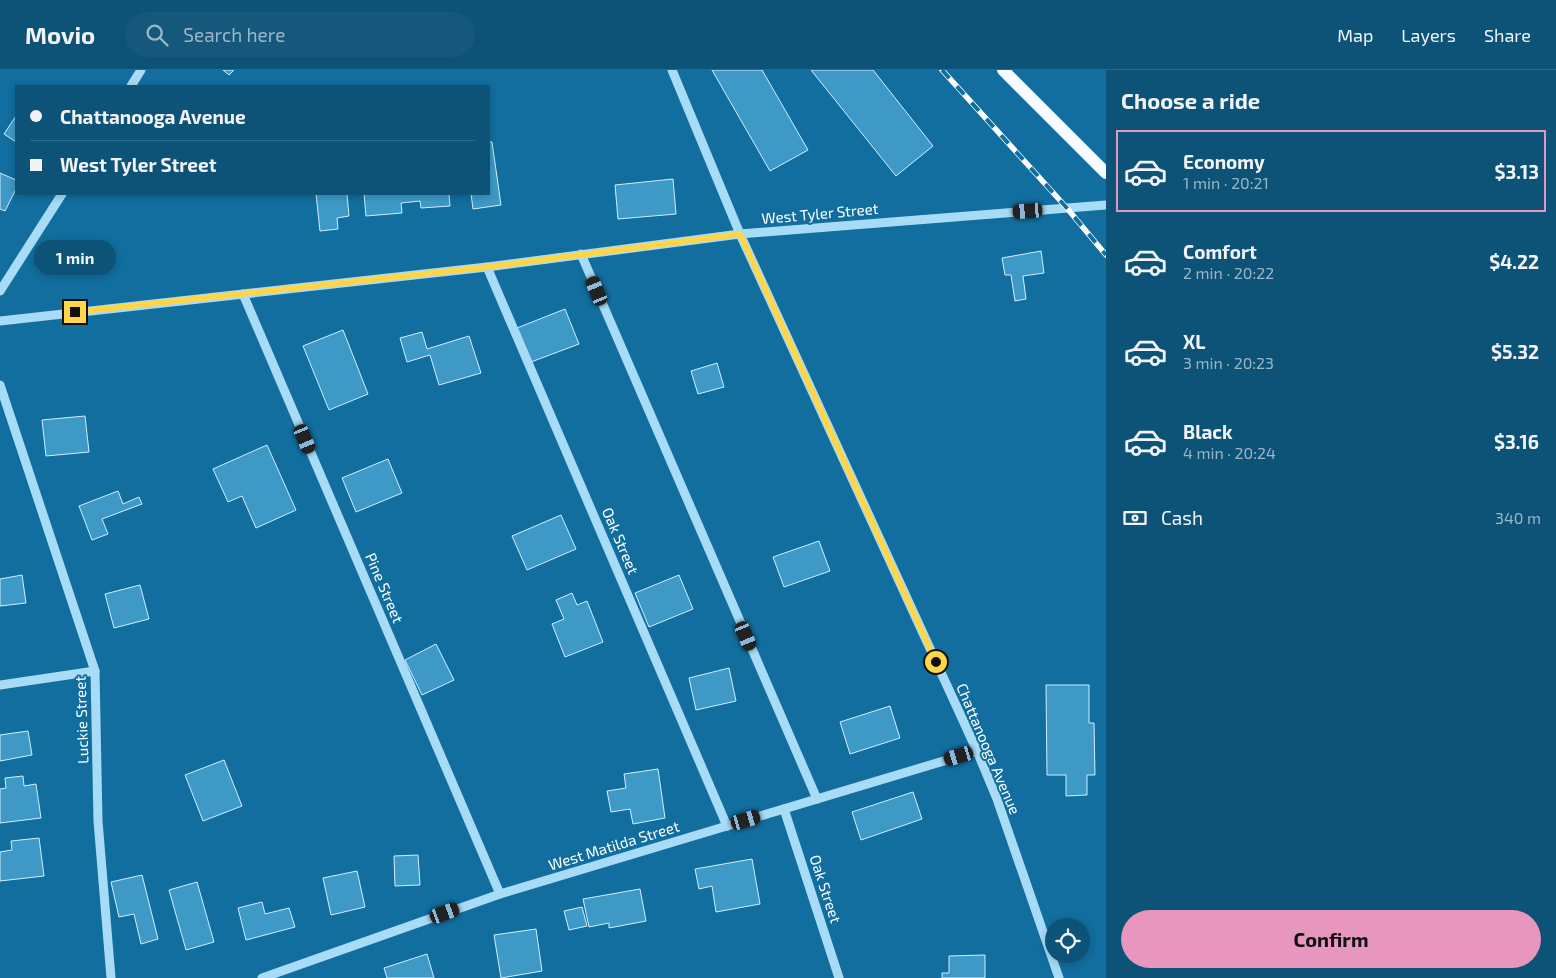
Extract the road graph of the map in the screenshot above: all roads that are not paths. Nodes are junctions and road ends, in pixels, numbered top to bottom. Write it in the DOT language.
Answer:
graph roads {
  1 [pos="141,70"];
  2 [pos="672,70"];
  3 [pos="1003,70"];
  4 [pos="132,85"];
  5 [pos="1106,173"];
  6 [pos="61,195"];
  7 [pos="1106,205"];
  8 [pos="740,234"];
  9 [pos="581,254"];
  10 [pos="487,267"];
  11 [pos="0,291"];
  12 [pos="243,294"];
  13 [pos="0,321"];
  14 [pos="0,385"];
  15 [pos="95,670"];
  16 [pos="0,685"];
  17 [pos="977,751"];
  18 [pos="817,799"];
  19 [pos="784,809"];
  20 [pos="727,826"];
  21 [pos="500,894"];
  22 [pos="111,978"];
  23 [pos="262,978"];
  24 [pos="839,978"];
  25 [pos="1059,978"];
  1 -- 4 [label="street"];
  2 -- 8 [label="street, Chattanooga Avenue"];
  3 -- 5 [label="main road"];
  6 -- 11 [label="street"];
  7 -- 8 [label="street, West Tyler Street"];
  8 -- 9 [label="street, West Tyler Street"];
  8 -- 17 [label="street, Chattanooga Avenue"];
  9 -- 10 [label="street, West Tyler Street"];
  9 -- 18 [label="street"];
  10 -- 12 [label="street, West Tyler Street"];
  10 -- 20 [label="street, Oak Street"];
  12 -- 13 [label="street, West Tyler Street"];
  12 -- 21 [label="street, Pine Street"];
  14 -- 15 [label="street, Luckie Street"];
  15 -- 16 [label="street"];
  15 -- 22 [label="street, Luckie Street"];
  17 -- 18 [label="street, West Matilda Street"];
  17 -- 25 [label="street, Chattanooga Avenue"];
  18 -- 19 [label="street, West Matilda Street"];
  19 -- 20 [label="street, West Matilda Street"];
  19 -- 24 [label="street, Oak Street"];
  20 -- 21 [label="street, West Matilda Street"];
  21 -- 23 [label="street, West Matilda Street"];
}
